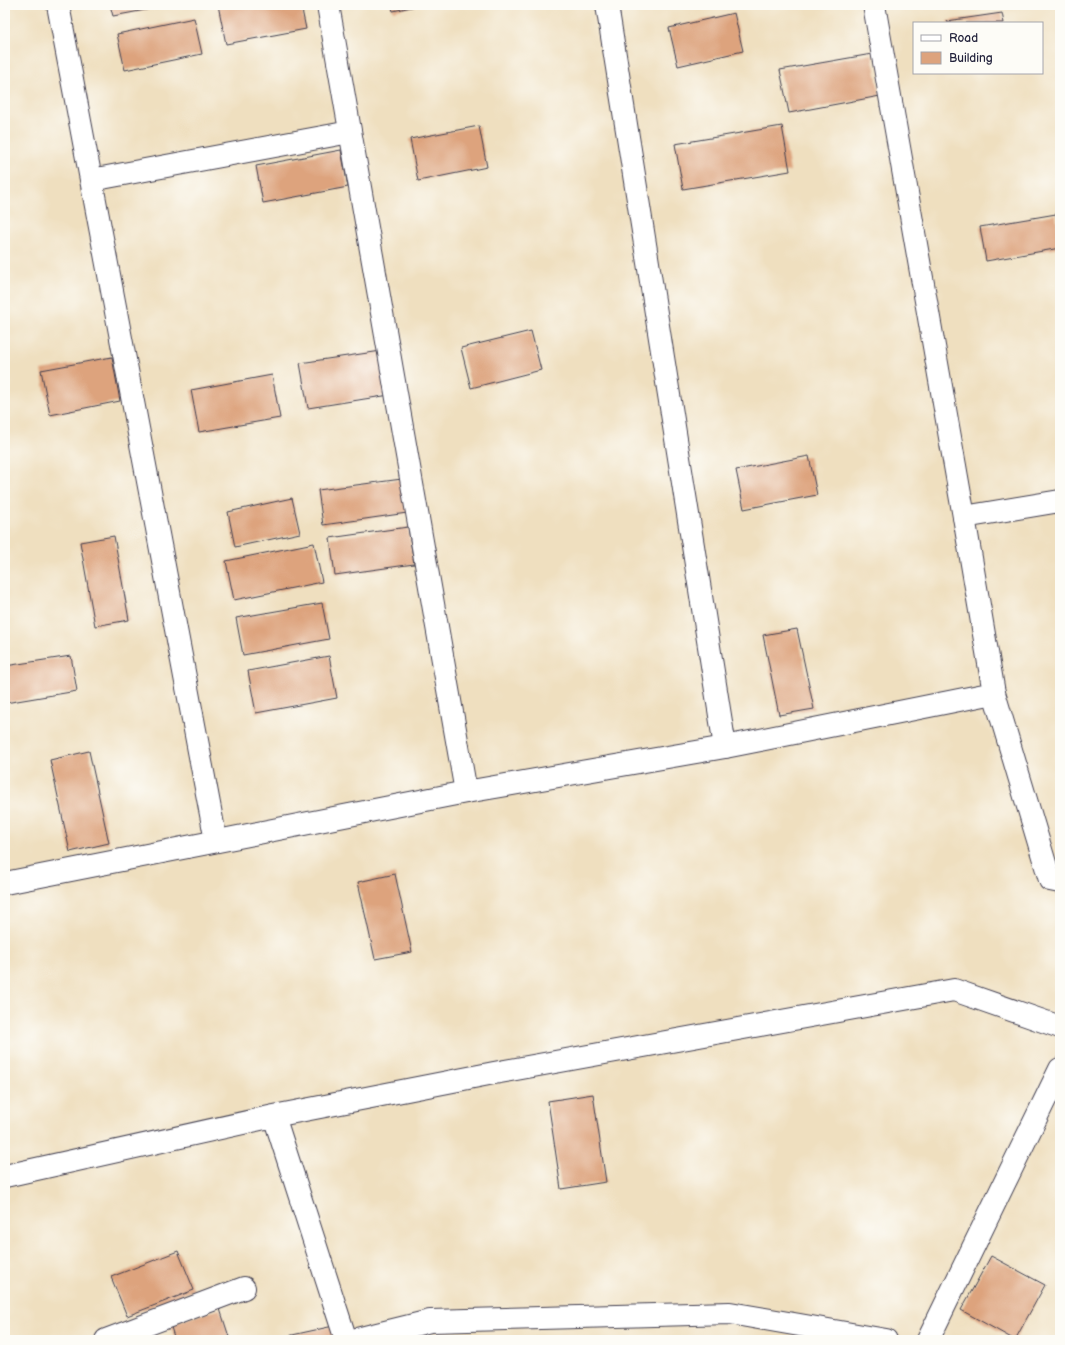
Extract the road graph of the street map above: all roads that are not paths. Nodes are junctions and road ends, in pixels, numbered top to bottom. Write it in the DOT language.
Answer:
graph roads {
  1 [pos="58,5"];
  2 [pos="328,5"];
  3 [pos="607,5"];
  4 [pos="874,5"];
  5 [pos="350,132"];
  6 [pos="91,180"];
  7 [pos="1060,501"];
  8 [pos="964,517"];
  9 [pos="994,693"];
  10 [pos="726,747"];
  11 [pos="466,792"];
  12 [pos="216,841"];
  13 [pos="1060,882"];
  14 [pos="5,883"];
  15 [pos="1060,1027"];
  16 [pos="1060,1069"];
  17 [pos="274,1116"];
  18 [pos="5,1176"];
  19 [pos="244,1288"];
  20 [pos="106,1340"];
  21 [pos="346,1340"];
  22 [pos="353,1340"];
  23 [pos="886,1340"];
  24 [pos="928,1340"];
  1 -- 6 [label="street"];
  2 -- 5 [label="street"];
  3 -- 10 [label="street"];
  4 -- 8 [label="street"];
  5 -- 6 [label="street"];
  5 -- 11 [label="street"];
  6 -- 12 [label="street"];
  7 -- 8 [label="street"];
  8 -- 9 [label="street"];
  9 -- 10 [label="street"];
  9 -- 13 [label="street"];
  10 -- 11 [label="street"];
  11 -- 12 [label="street"];
  12 -- 14 [label="street"];
  15 -- 17 [label="street"];
  16 -- 24 [label="street"];
  17 -- 18 [label="street"];
  17 -- 21 [label="street"];
  19 -- 20 [label="street"];
  22 -- 23 [label="street"];
}
